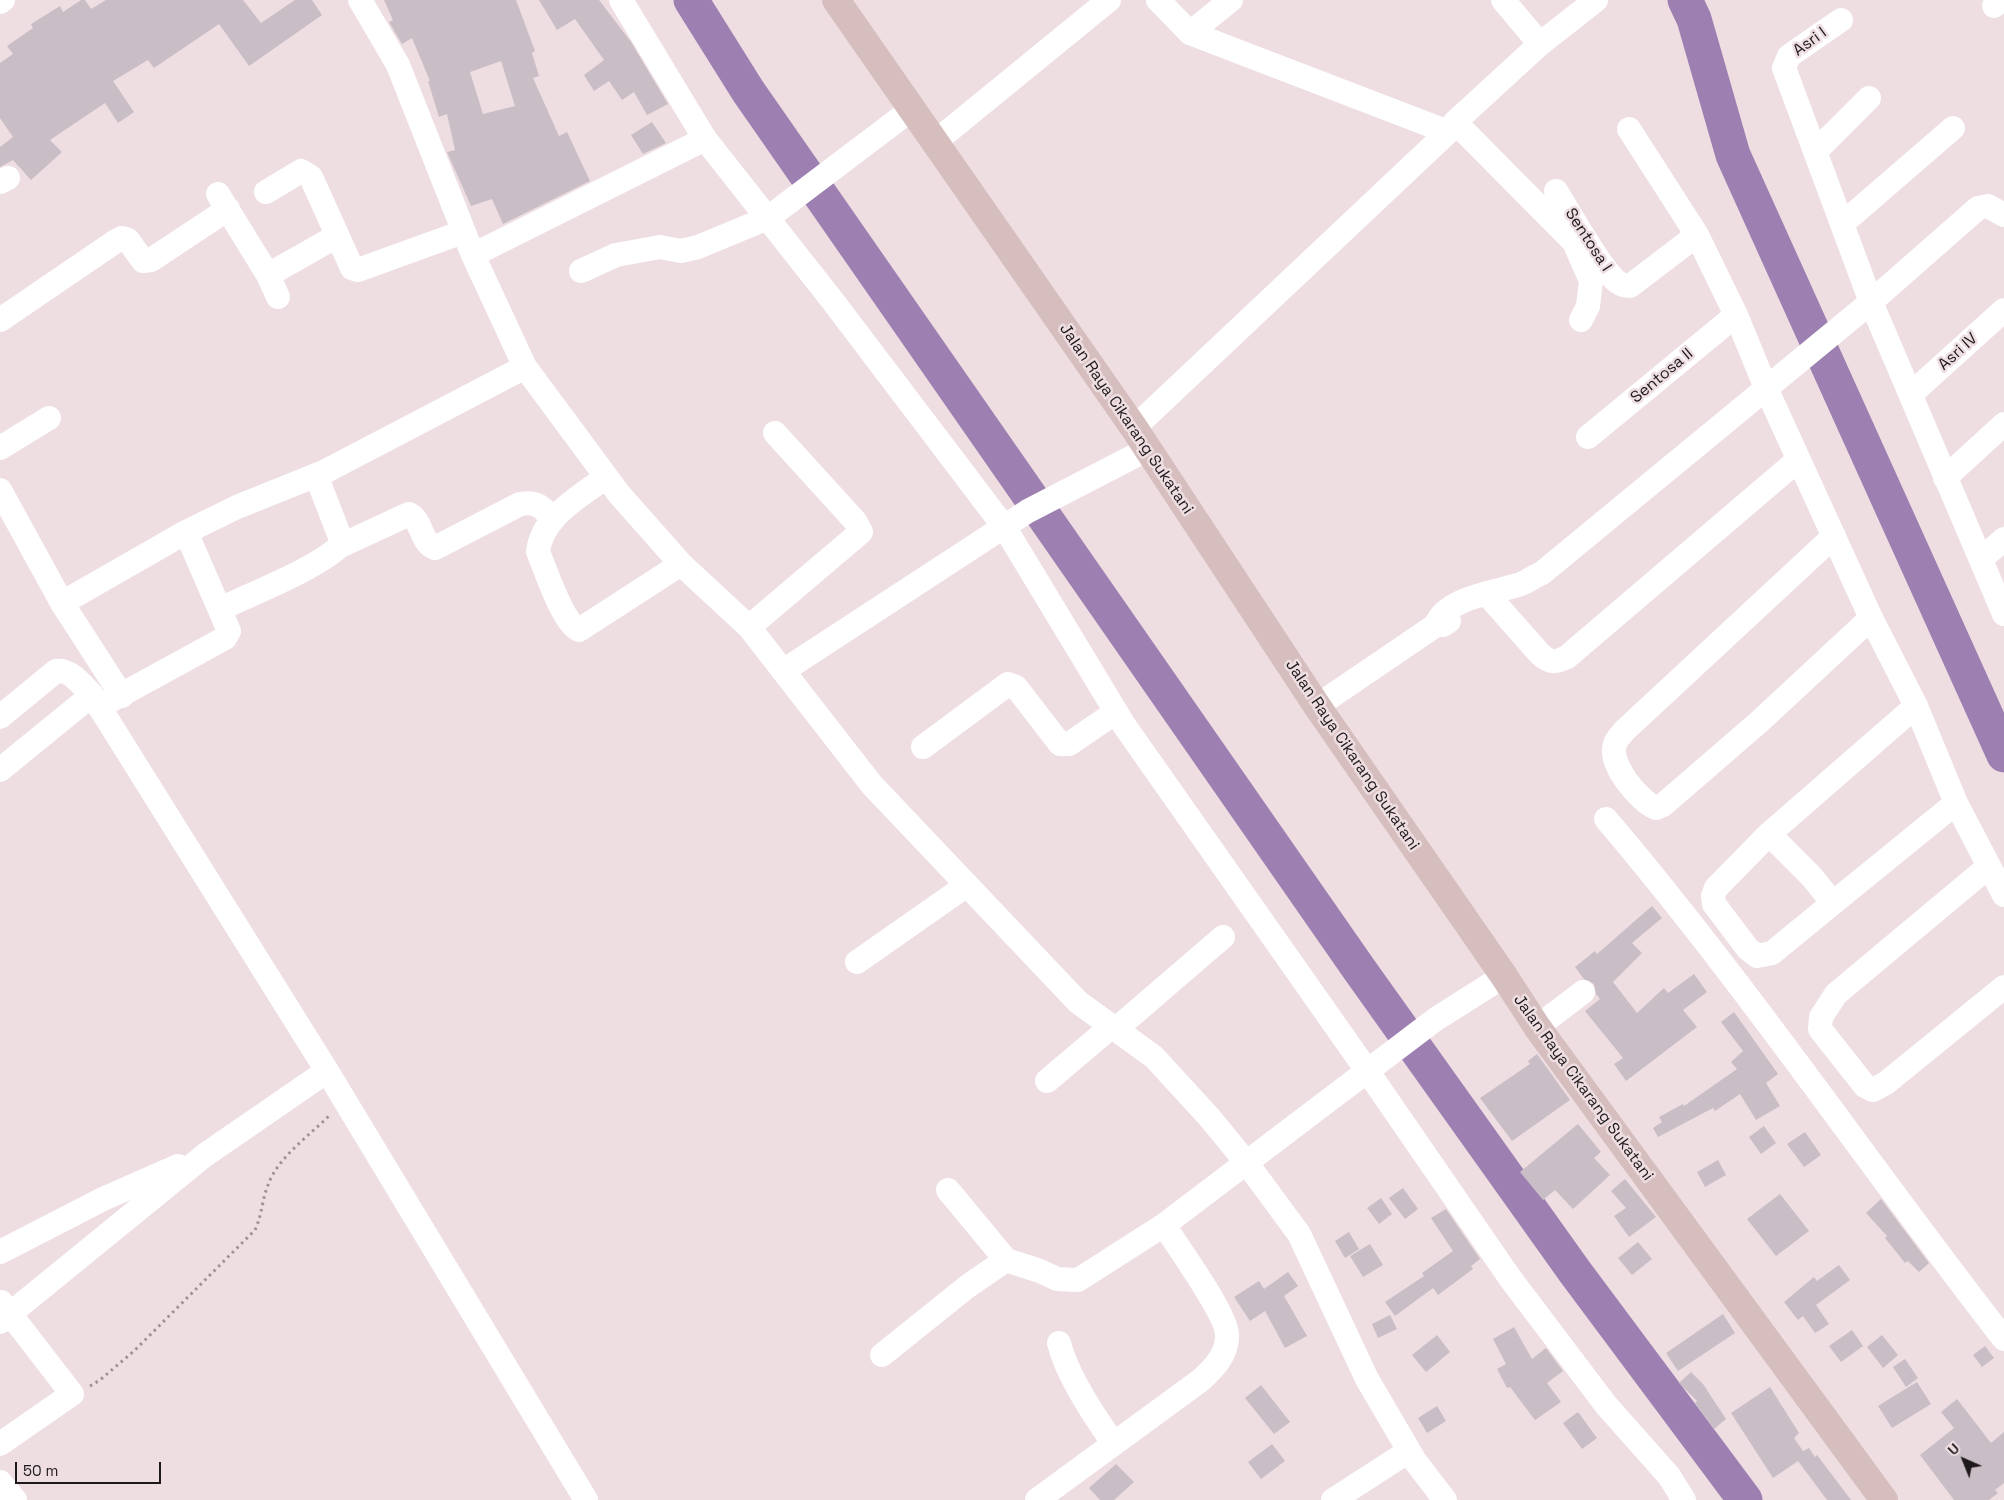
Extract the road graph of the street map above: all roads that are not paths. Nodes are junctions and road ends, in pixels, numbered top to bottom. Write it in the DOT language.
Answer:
graph roads {
  1 [pos="360,0"];
  2 [pos="621,0"];
  3 [pos="1109,0"];
  4 [pos="1158,0"];
  5 [pos="1231,0"];
  6 [pos="1503,0"];
  7 [pos="1596,0"];
  8 [pos="845,4"];
  9 [pos="1841,20"];
  10 [pos="1190,33"];
  11 [pos="1540,44"];
  12 [pos="1869,98"];
  13 [pos="912,109"];
  14 [pos="1452,127"];
  15 [pos="1953,128"];
  16 [pos="1629,129"];
  17 [pos="705,139"];
  18 [pos="935,142"];
  19 [pos="1815,152"];
  20 [pos="1556,191"];
  21 [pos="266,192"];
  22 [pos="2004,215"];
  23 [pos="768,218"];
  24 [pos="1842,224"];
  25 [pos="463,232"];
  26 [pos="1697,235"];
  27 [pos="337,236"];
  28 [pos="473,255"];
  29 [pos="581,272"];
  30 [pos="268,275"];
  31 [pos="278,297"];
  32 [pos="1871,302"];
  33 [pos="2004,310"];
  34 [pos="1736,315"];
  35 [pos="0,320"];
  36 [pos="1581,320"];
  37 [pos="525,367"];
  38 [pos="1766,388"];
  39 [pos="1911,394"];
  40 [pos="49,418"];
  41 [pos="2004,424"];
  42 [pos="775,433"];
  43 [pos="1588,437"];
  44 [pos="1141,439"];
  45 [pos="0,448"];
  46 [pos="1798,460"];
  47 [pos="316,475"];
  48 [pos="606,477"];
  49 [pos="1945,478"];
  50 [pos="0,490"];
  51 [pos="552,519"];
  52 [pos="1005,528"];
  53 [pos="186,532"];
  54 [pos="1834,536"];
  55 [pos="2004,539"];
  56 [pos="340,546"];
  57 [pos="1980,559"];
  58 [pos="681,564"];
  59 [pos="1479,596"];
  60 [pos="62,603"];
  61 [pos="220,609"];
  62 [pos="2004,614"];
  63 [pos="1871,618"];
  64 [pos="749,628"];
  65 [pos="783,672"];
  66 [pos="122,696"];
  67 [pos="96,701"];
  68 [pos="1317,706"];
  69 [pos="1916,706"];
  70 [pos="1116,712"];
  71 [pos="0,717"];
  72 [pos="923,747"];
  73 [pos="0,770"];
  74 [pos="1956,803"];
  75 [pos="1606,819"];
  76 [pos="1769,834"];
  77 [pos="1988,867"];
  78 [pos="967,886"];
  79 [pos="2004,895"];
  80 [pos="1833,903"];
  81 [pos="1223,937"];
  82 [pos="857,962"];
  83 [pos="1504,976"];
  84 [pos="2004,987"];
  85 [pos="1583,992"];
  86 [pos="1537,1027"];
  87 [pos="1114,1028"];
  88 [pos="327,1070"];
  89 [pos="1368,1072"];
  90 [pos="1047,1081"];
  91 [pos="205,1155"];
  92 [pos="1246,1162"];
  93 [pos="948,1190"];
  94 [pos="1164,1226"];
  95 [pos="0,1252"];
  96 [pos="1006,1260"];
  97 [pos="4,1312"];
  98 [pos="2004,1339"];
  99 [pos="1059,1343"];
  100 [pos="882,1355"];
  101 [pos="0,1444"];
  102 [pos="1114,1444"];
  103 [pos="1409,1451"];
  104 [pos="0,1482"];
  105 [pos="1359,1493"];
  106 [pos="15,1500"];
  107 [pos="586,1500"];
  108 [pos="1037,1500"];
  109 [pos="1333,1500"];
  110 [pos="1445,1500"];
  111 [pos="1684,1500"];
  112 [pos="1884,1500"];
  1 -- 25 [label="street"];
  2 -- 17 [label="street"];
  3 -- 18 [label="street"];
  4 -- 10 [label="street"];
  5 -- 10 [label="street"];
  6 -- 11 [label="street"];
  7 -- 11 [label="street"];
  8 -- 13 [label="main road, Jalan Raya Cikarang Sukatani"];
  9 -- 19 [label="street, Asri I"];
  10 -- 14 [label="street"];
  11 -- 14 [label="street"];
  12 -- 19 [label="street"];
  13 -- 18 [label="main road, Jalan Raya Cikarang Sukatani"];
  13 -- 23 [label="street"];
  14 -- 36 [label="street"];
  14 -- 44 [label="street"];
  15 -- 24 [label="street"];
  16 -- 26 [label="street"];
  17 -- 23 [label="street"];
  17 -- 28 [label="street"];
  18 -- 44 [label="main road, Jalan Raya Cikarang Sukatani"];
  19 -- 24 [label="street"];
  20 -- 26 [label="street, Sentosa I"];
  21 -- 27 [label="street"];
  22 -- 32 [label="street"];
  23 -- 29 [label="street"];
  23 -- 52 [label="street"];
  24 -- 32 [label="street"];
  25 -- 27 [label="street"];
  25 -- 28 [label="street"];
  26 -- 34 [label="street"];
  27 -- 30 [label="street"];
  28 -- 37 [label="street"];
  30 -- 31 [label="street"];
  30 -- 35 [label="street"];
  32 -- 38 [label="street"];
  32 -- 39 [label="street"];
  33 -- 39 [label="street, Asri IV"];
  34 -- 38 [label="street"];
  34 -- 43 [label="street, Sentosa II"];
  37 -- 47 [label="street"];
  37 -- 48 [label="street"];
  38 -- 46 [label="street"];
  38 -- 59 [label="street"];
  39 -- 49 [label="street"];
  40 -- 45 [label="street"];
  41 -- 49 [label="street"];
  42 -- 64 [label="street"];
  44 -- 52 [label="street"];
  44 -- 68 [label="main road, Jalan Raya Cikarang Sukatani"];
  46 -- 54 [label="street"];
  46 -- 59 [label="street"];
  47 -- 53 [label="street"];
  47 -- 56 [label="street"];
  48 -- 51 [label="street"];
  48 -- 58 [label="street"];
  49 -- 57 [label="street"];
  50 -- 60 [label="street"];
  51 -- 56 [label="street"];
  51 -- 58 [label="street"];
  52 -- 65 [label="street"];
  52 -- 70 [label="street"];
  53 -- 60 [label="street"];
  53 -- 61 [label="street"];
  54 -- 63 [label="street"];
  54 -- 63 [label="street"];
  55 -- 57 [label="street"];
  56 -- 61 [label="street"];
  57 -- 62 [label="street"];
  58 -- 64 [label="street"];
  59 -- 68 [label="street"];
  60 -- 66 [label="street"];
  61 -- 66 [label="street"];
  63 -- 69 [label="street"];
  64 -- 65 [label="street"];
  65 -- 78 [label="street"];
  66 -- 67 [label="street"];
  67 -- 71 [label="street"];
  67 -- 73 [label="street"];
  67 -- 88 [label="street"];
  68 -- 83 [label="main road, Jalan Raya Cikarang Sukatani"];
  69 -- 74 [label="street"];
  69 -- 76 [label="street"];
  70 -- 72 [label="street"];
  70 -- 89 [label="street"];
  74 -- 77 [label="street"];
  74 -- 80 [label="street"];
  75 -- 98 [label="street"];
  76 -- 80 [label="street"];
  76 -- 80 [label="street"];
  77 -- 79 [label="street"];
  77 -- 84 [label="street"];
  78 -- 82 [label="street"];
  78 -- 87 [label="street"];
  81 -- 87 [label="street"];
  83 -- 86 [label="main road, Jalan Raya Cikarang Sukatani"];
  83 -- 89 [label="street"];
  85 -- 86 [label="street"];
  86 -- 112 [label="main road, Jalan Raya Cikarang Sukatani"];
  87 -- 90 [label="street"];
  87 -- 92 [label="street"];
  88 -- 91 [label="street"];
  88 -- 107 [label="street"];
  89 -- 92 [label="street"];
  89 -- 111 [label="street"];
  91 -- 95 [label="street"];
  91 -- 97 [label="street"];
  92 -- 94 [label="street"];
  92 -- 103 [label="street"];
  93 -- 96 [label="street"];
  94 -- 96 [label="street"];
  94 -- 102 [label="street"];
  96 -- 100 [label="street"];
  97 -- 101 [label="street"];
  99 -- 102 [label="street"];
  102 -- 108 [label="street"];
  103 -- 105 [label="street"];
  103 -- 110 [label="street"];
  104 -- 106 [label="street"];
  105 -- 109 [label="street"];
}
